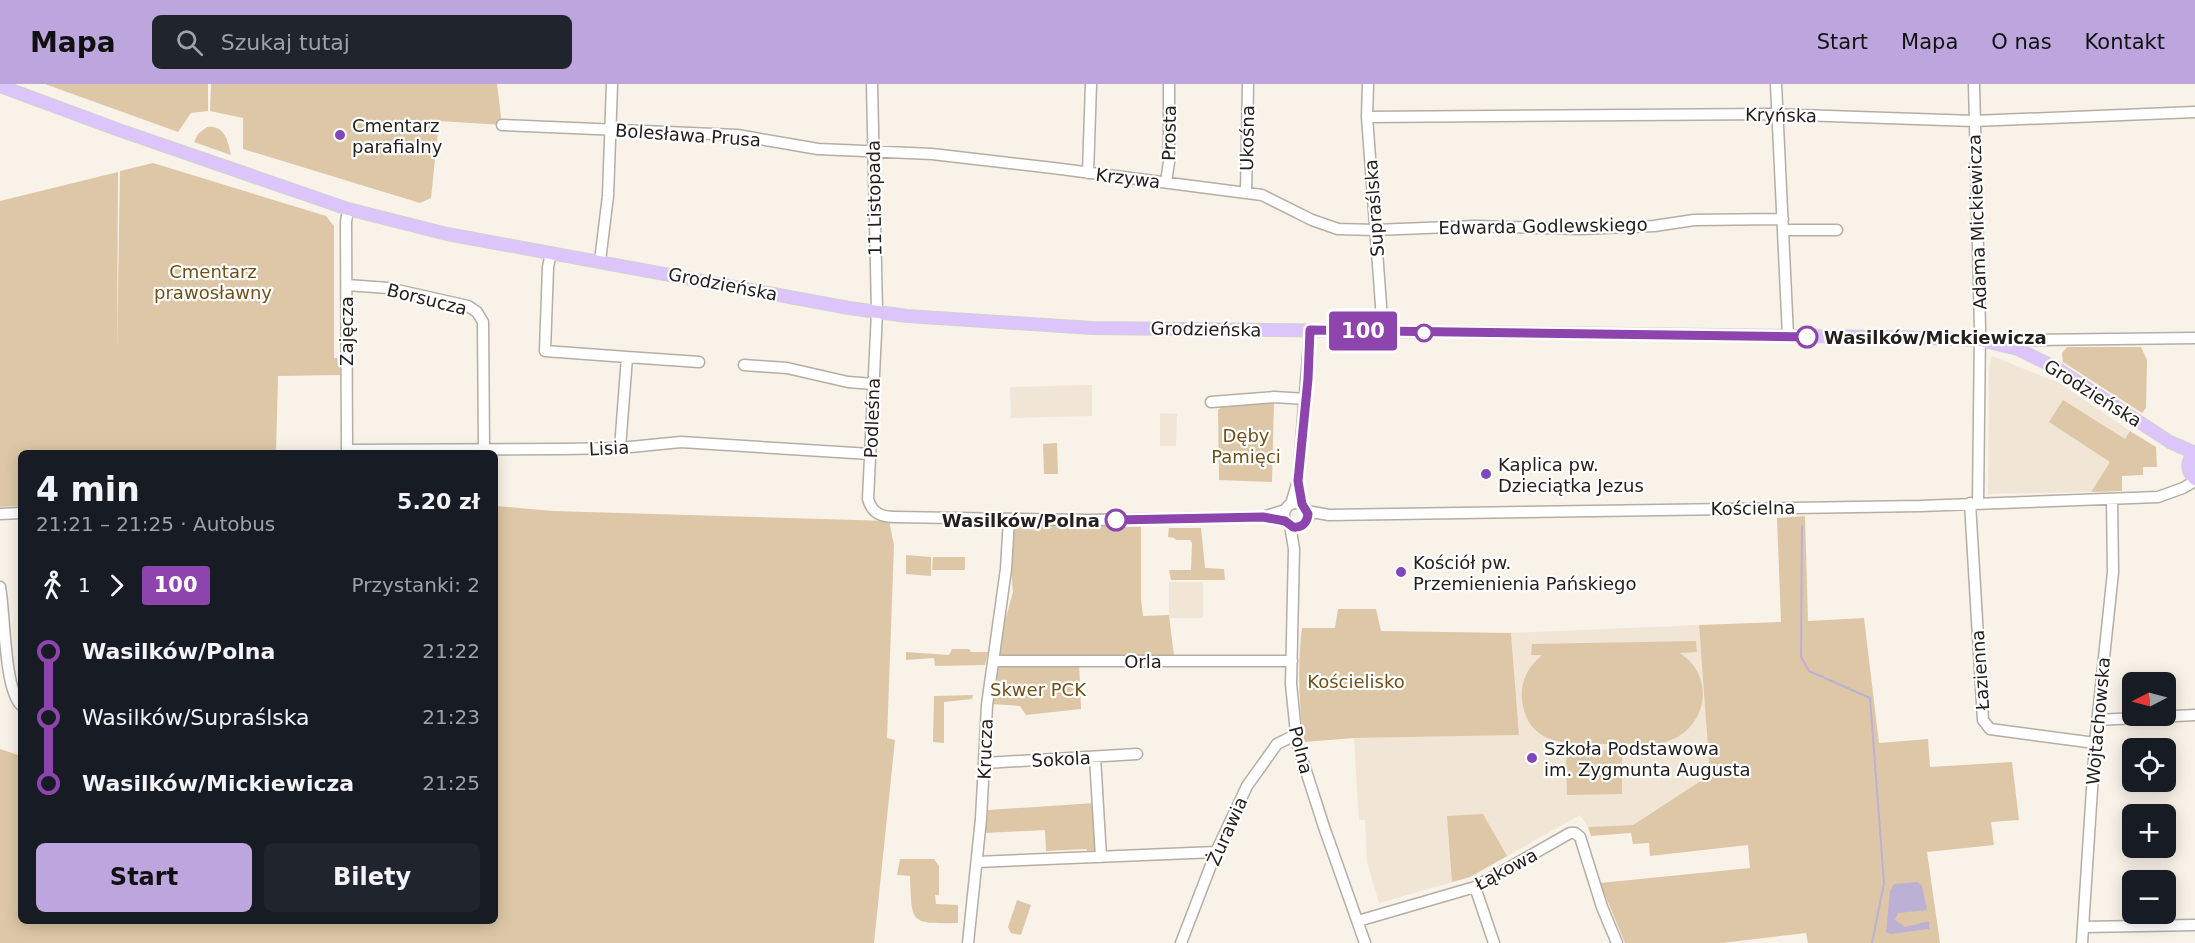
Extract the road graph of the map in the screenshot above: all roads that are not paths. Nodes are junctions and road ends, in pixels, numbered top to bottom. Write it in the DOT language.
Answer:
graph roads {
  1 [pos="612,84"];
  2 [pos="872,84"];
  3 [pos="1091,84"];
  4 [pos="1169,84"];
  5 [pos="1248,84"];
  6 [pos="1368,84"];
  7 [pos="1776,84"];
  8 [pos="1974,84"];
  9 [pos="0,86"];
  10 [pos="2195,112"];
  11 [pos="1778,114"];
  12 [pos="1367,117"];
  13 [pos="1974,121"];
  14 [pos="502,124"];
  15 [pos="610,128"];
  16 [pos="873,152"];
  17 [pos="1088,173"];
  18 [pos="1166,182"];
  19 [pos="1246,192"];
  20 [pos="348,208"];
  21 [pos="1783,224"];
  22 [pos="1375,230"];
  23 [pos="1837,230"];
  24 [pos="551,253"];
  25 [pos="600,261"];
  26 [pos="347,285"];
  27 [pos="877,312"];
  28 [pos="1310,330"];
  29 [pos="1383,332"];
  30 [pos="1788,336"];
  31 [pos="2195,338"];
  32 [pos="1980,340"];
  33 [pos="2031,340"];
  34 [pos="627,357"];
  35 [pos="699,362"];
  36 [pos="744,365"];
  37 [pos="873,384"];
  38 [pos="1306,399"];
  39 [pos="1211,402"];
  40 [pos="484,448"];
  41 [pos="620,448"];
  42 [pos="347,450"];
  43 [pos="416,450"];
  44 [pos="870,454"];
  45 [pos="2192,456"];
  46 [pos="2193,478"];
  47 [pos="2112,499"];
  48 [pos="1974,503"];
  49 [pos="18,513"];
  50 [pos="0,514"];
  51 [pos="1296,515"];
  52 [pos="884,517"];
  53 [pos="1009,519"];
  54 [pos="0,587"];
  55 [pos="994,661"];
  56 [pos="1292,661"];
  57 [pos="18,702"];
  58 [pos="2195,715"];
  59 [pos="2097,720"];
  60 [pos="1295,735"];
  61 [pos="2095,743"];
  62 [pos="1137,754"];
  63 [pos="1095,757"];
  64 [pos="985,763"];
  65 [pos="1216,852"];
  66 [pos="1101,857"];
  67 [pos="977,862"];
  68 [pos="1475,887"];
  69 [pos="1358,921"];
  70 [pos="2195,925"];
  71 [pos="2084,927"];
  72 [pos="968,943"];
  73 [pos="1181,943"];
  74 [pos="1365,943"];
  75 [pos="1494,943"];
  76 [pos="1617,943"];
  77 [pos="2082,943"];
  1 -- 15 [label="street"];
  2 -- 16 [label="street, 11 Listopada"];
  3 -- 17 [label="street"];
  4 -- 18 [label="street, Prosta"];
  5 -- 19 [label="street, Ukośna"];
  6 -- 12 [label="street, Supraślska"];
  7 -- 11 [label="street"];
  8 -- 13 [label="street, Adama Mickiewicza"];
  9 -- 20 [label="main road, Grodzieńska"];
  10 -- 13 [label="street, Kryńska"];
  11 -- 12 [label="street, Kryńska"];
  11 -- 13 [label="street, Kryńska"];
  11 -- 21 [label="street"];
  12 -- 22 [label="street, Supraślska"];
  13 -- 32 [label="street, Adama Mickiewicza"];
  14 -- 15 [label="street, Bolesława Prusa"];
  15 -- 16 [label="street, Bolesława Prusa"];
  15 -- 25 [label="street"];
  16 -- 17 [label="street, Krzywa"];
  16 -- 27 [label="street, 11 Listopada"];
  17 -- 18 [label="street, Krzywa"];
  18 -- 19 [label="street, Krzywa"];
  19 -- 22 [label="street, Krzywa"];
  20 -- 24 [label="main road, Grodzieńska"];
  20 -- 26 [label="street, Zajęcza"];
  21 -- 22 [label="street, Edwarda Godlewskiego"];
  21 -- 23 [label="street, Edwarda Godlewskiego"];
  21 -- 30 [label="street"];
  22 -- 29 [label="street, Supraślska"];
  24 -- 25 [label="main road, Grodzieńska"];
  24 -- 34 [label="street"];
  25 -- 27 [label="main road, Grodzieńska"];
  26 -- 40 [label="street, Borsucza"];
  26 -- 42 [label="street, Zajęcza"];
  27 -- 28 [label="main road, Grodzieńska"];
  27 -- 37 [label="street, Podleśna"];
  28 -- 29 [label="main road, Grodzieńska"];
  28 -- 38 [label="street, Polna"];
  29 -- 30 [label="main road, Grodzieńska"];
  30 -- 32 [label="main road, Grodzieńska"];
  31 -- 33 [label="street"];
  32 -- 45 [label="main road, Grodzieńska"];
  32 -- 48 [label="street, Adama Mickiewicza"];
  34 -- 35 [label="street"];
  34 -- 41 [label="street"];
  36 -- 37 [label="street"];
  37 -- 44 [label="street, Podleśna"];
  38 -- 39 [label="street"];
  38 -- 51 [label="street, Polna"];
  40 -- 41 [label="street, Lisia"];
  40 -- 43 [label="street, Lisia"];
  41 -- 44 [label="street, Lisia"];
  44 -- 52 [label="street, Podleśna"];
  45 -- 46 [label="main road"];
  46 -- 47 [label="street, Kościelna"];
  47 -- 48 [label="street, Kościelna"];
  47 -- 59 [label="street, Wojtachowska"];
  48 -- 51 [label="street, Kościelna"];
  48 -- 61 [label="street, Łazienna"];
  49 -- 50 [label="street"];
  51 -- 53 [label="street, Kościelna"];
  51 -- 56 [label="street, Polna"];
  52 -- 53 [label="street, Kościelna"];
  53 -- 55 [label="street, Krucza"];
  54 -- 57 [label="street"];
  55 -- 56 [label="street, Orla"];
  55 -- 64 [label="street, Krucza"];
  56 -- 60 [label="street, Polna"];
  58 -- 59 [label="street"];
  59 -- 61 [label="street, Wojtachowska"];
  60 -- 65 [label="street, Żurawia"];
  60 -- 69 [label="street, Polna"];
  61 -- 71 [label="street, Wojtachowska"];
  62 -- 63 [label="street, Sokola"];
  63 -- 64 [label="street, Sokola"];
  63 -- 66 [label="street"];
  64 -- 67 [label="street, Krucza"];
  65 -- 66 [label="street"];
  65 -- 73 [label="street, Żurawia"];
  66 -- 67 [label="street"];
  67 -- 72 [label="street, Krucza"];
  68 -- 69 [label="street, Łąkowa"];
  68 -- 75 [label="street"];
  68 -- 76 [label="street, Łąkowa"];
  69 -- 74 [label="street, Polna"];
  70 -- 71 [label="street"];
  71 -- 77 [label="street, Wojtachowska"];
}
